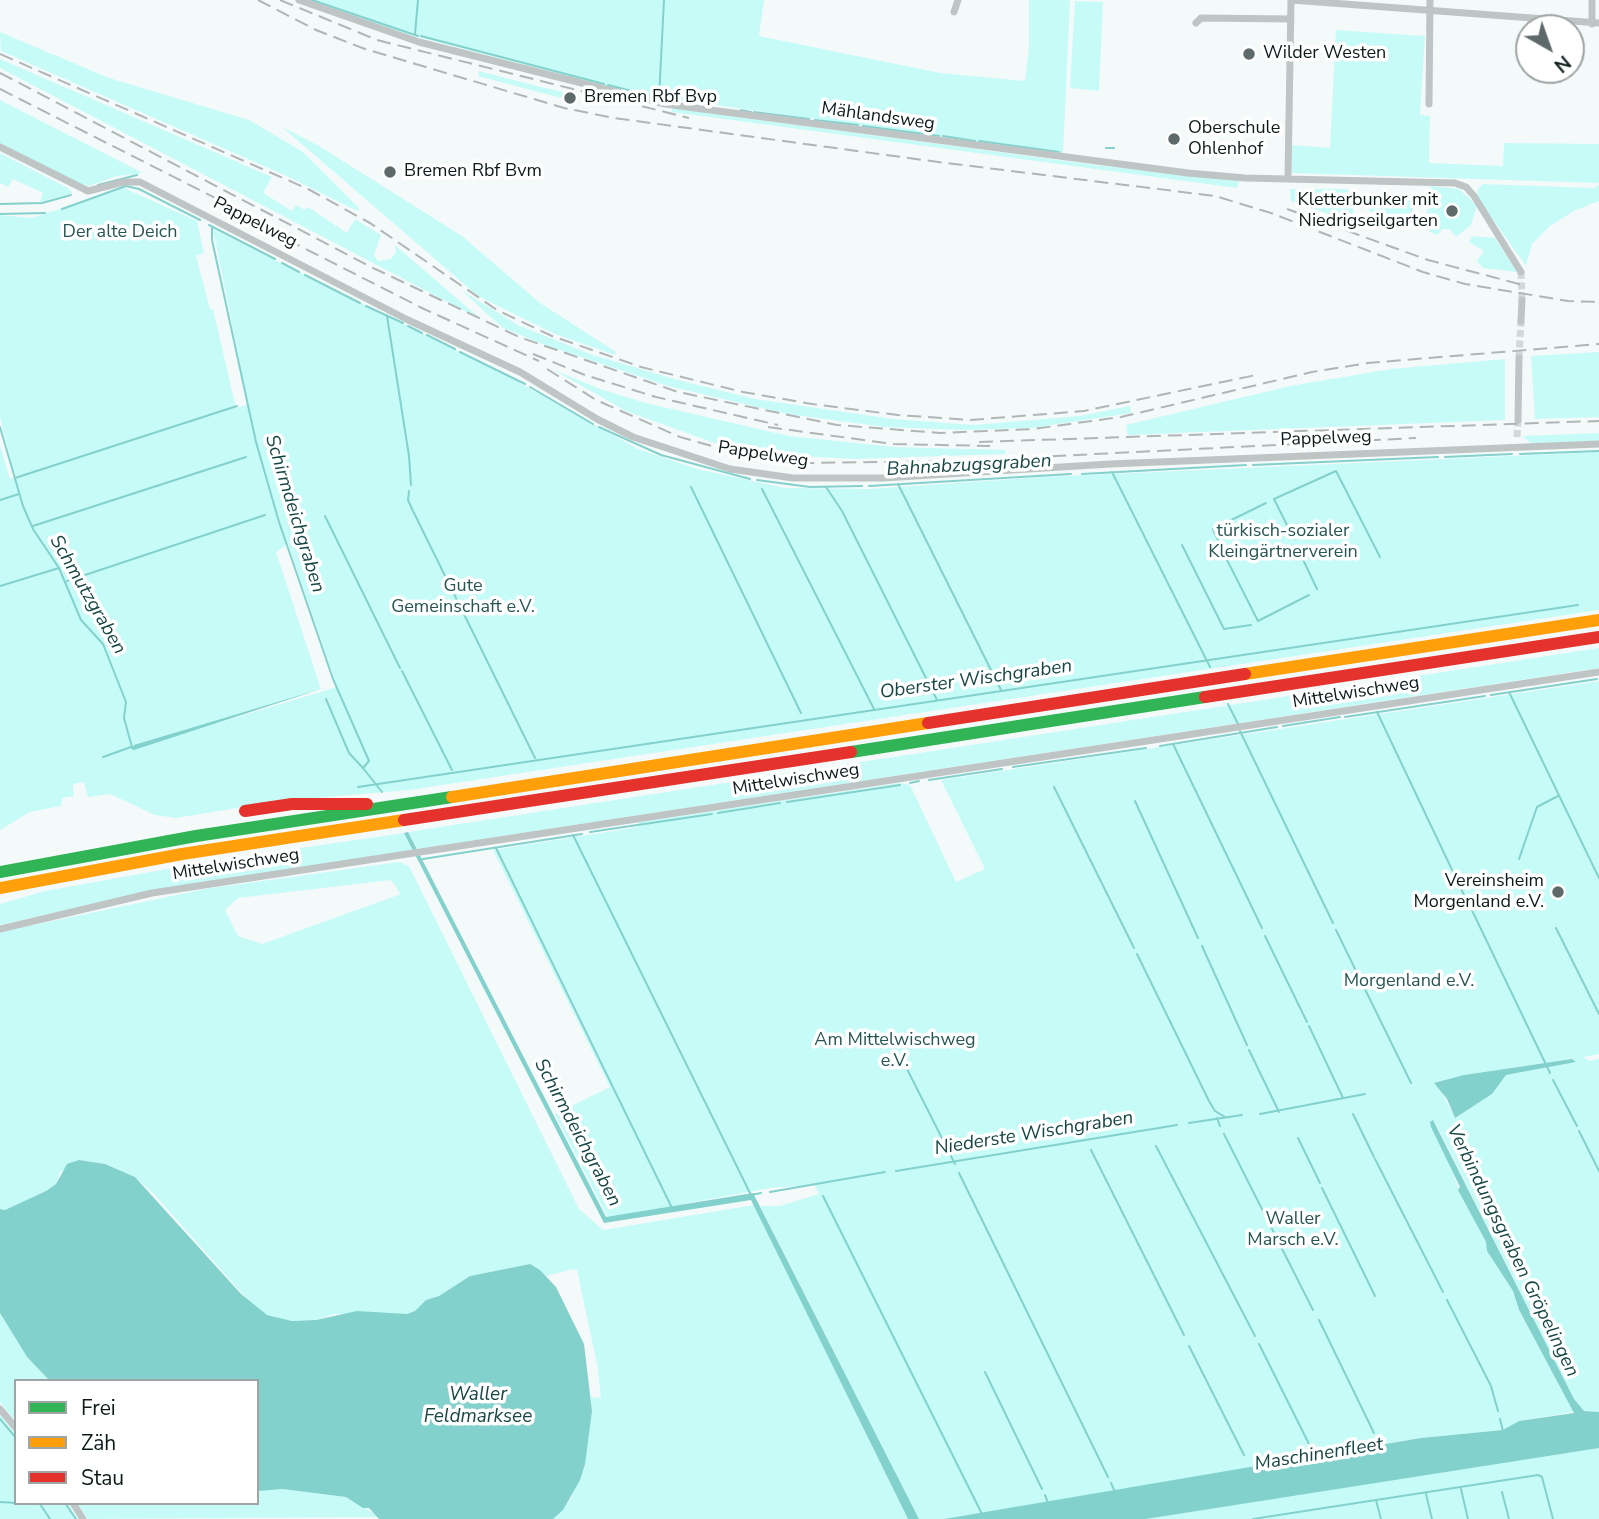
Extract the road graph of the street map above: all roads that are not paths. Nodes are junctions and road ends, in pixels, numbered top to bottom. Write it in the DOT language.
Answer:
graph roads {
  1 [pos="299,0"];
  2 [pos="958,0"];
  3 [pos="1291,0"];
  4 [pos="1430,0"];
  5 [pos="1592,0"];
  6 [pos="954,12"];
  7 [pos="1430,12"];
  8 [pos="1291,19"];
  9 [pos="1196,23"];
  10 [pos="1596,24"];
  11 [pos="1429,104"];
  12 [pos="0,147"];
  13 [pos="1288,177"];
  14 [pos="1521,272"];
  15 [pos="1522,300"];
  16 [pos="1521,321"];
  17 [pos="1519,358"];
  18 [pos="1518,420"];
  19 [pos="1517,437"];
  20 [pos="1599,444"];
  21 [pos="1516,447"];
  22 [pos="1599,620"];
  23 [pos="1599,637"];
  24 [pos="1599,672"];
  25 [pos="385,807"];
  26 [pos="245,811"];
  27 [pos="0,872"];
  28 [pos="0,888"];
  29 [pos="0,929"];
  30 [pos="0,1409"];
  31 [pos="14,1426"];
  1 -- 13 [label="street, Mählandsweg"];
  2 -- 6 [label="street"];
  3 -- 7 [label="street"];
  3 -- 8 [label="street"];
  4 -- 7 [label="street"];
  5 -- 10 [label="street"];
  7 -- 10 [label="street"];
  7 -- 11 [label="street"];
  8 -- 9 [label="street"];
  8 -- 13 [label="street"];
  12 -- 21 [label="street, Pappelweg"];
  13 -- 14 [label="street, Mählandsweg"];
  15 -- 16 [label="street"];
  17 -- 18 [label="street"];
  19 -- 21 [label="street"];
  20 -- 21 [label="street, Pappelweg"];
  22 -- 25 [label="highway"];
  23 -- 28 [label="highway"];
  24 -- 29 [label="street, Mittelwischweg"];
  25 -- 26 [label="highway"];
  25 -- 27 [label="highway"];
  30 -- 31 [label="street"];
}
